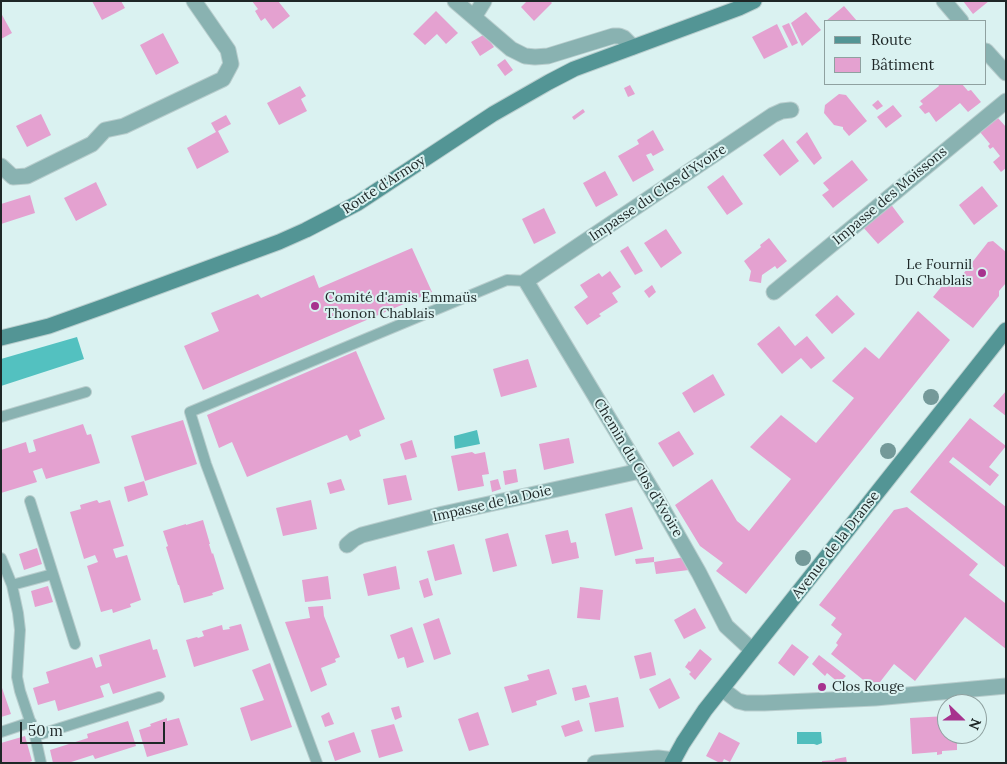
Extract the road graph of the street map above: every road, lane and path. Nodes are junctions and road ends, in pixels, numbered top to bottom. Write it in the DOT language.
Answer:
graph roads {
  1 [pos="194,1"];
  2 [pos="455,1"];
  3 [pos="484,1"];
  4 [pos="754,1"];
  5 [pos="944,1"];
  6 [pos="474,17"];
  7 [pos="959,20"];
  8 [pos="633,47"];
  9 [pos="987,52"];
  10 [pos="1006,73"];
  11 [pos="1006,101"];
  12 [pos="792,110"];
  13 [pos="1,166"];
  14 [pos="526,281"];
  15 [pos="774,292"];
  16 [pos="1006,330"];
  17 [pos="1,338"];
  18 [pos="86,392"];
  19 [pos="1,417"];
  20 [pos="640,471"];
  21 [pos="30,501"];
  22 [pos="347,545"];
  23 [pos="1,558"];
  24 [pos="52,574"];
  25 [pos="12,585"];
  26 [pos="75,644"];
  27 [pos="752,650"];
  28 [pos="1006,686"];
  29 [pos="722,689"];
  30 [pos="159,697"];
  31 [pos="31,722"];
  32 [pos="1,732"];
  33 [pos="35,736"];
  34 [pos="673,761"];
  35 [pos="41,763"];
  36 [pos="317,763"];
  37 [pos="595,763"];
  1 -- 13 [label="street"];
  2 -- 6 [label="street"];
  3 -- 6 [label="street"];
  4 -- 8 [label="main road, Route d'Armoy"];
  5 -- 7 [label="street"];
  6 -- 8 [label="street"];
  8 -- 17 [label="main road, Route d'Armoy"];
  9 -- 10 [label="street"];
  11 -- 15 [label="street, Impasse des Moissons"];
  12 -- 14 [label="street, Impasse du Clos d'Yvoire"];
  14 -- 20 [label="street, Chemin du Clos d'Yvoire"];
  14 -- 36 [label="lane"];
  16 -- 27 [label="main road, Avenue de la Dranse"];
  18 -- 19 [label="lane"];
  20 -- 22 [label="street, Impasse de la Doie"];
  20 -- 27 [label="street, Chemin du Clos d'Yvoire"];
  21 -- 24 [label="lane"];
  23 -- 25 [label="lane"];
  24 -- 25 [label="lane"];
  24 -- 26 [label="lane"];
  25 -- 31 [label="lane"];
  27 -- 29 [label="main road, Avenue de la Dranse"];
  28 -- 29 [label="street"];
  29 -- 34 [label="main road, Avenue de la Dranse"];
  30 -- 33 [label="lane"];
  31 -- 32 [label="lane"];
  31 -- 33 [label="lane"];
  33 -- 35 [label="lane"];
  34 -- 37 [label="street"];
}
